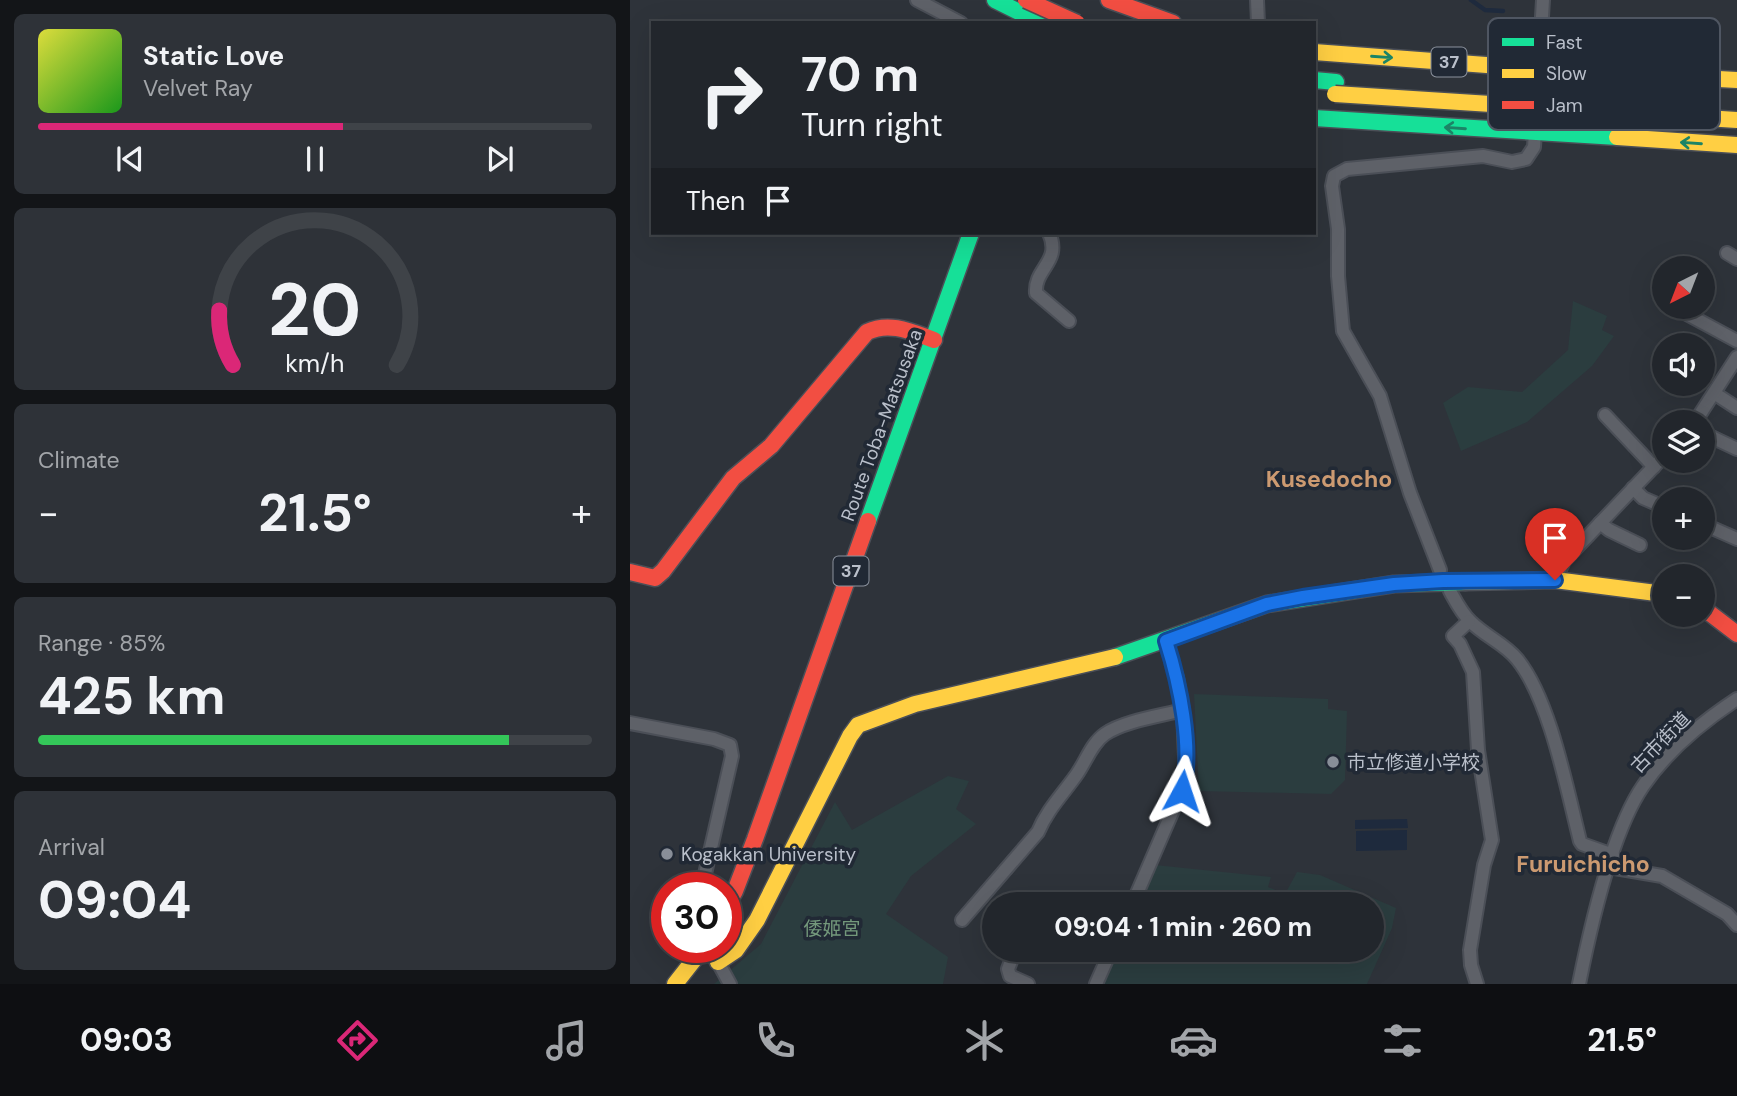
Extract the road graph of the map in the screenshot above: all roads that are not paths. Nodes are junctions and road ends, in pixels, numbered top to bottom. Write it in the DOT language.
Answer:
graph roads {
  1 [pos="917,0"];
  2 [pos="1027,0"];
  3 [pos="1058,0"];
  4 [pos="1109,0"];
  5 [pos="1257,0"];
  6 [pos="1543,0"];
  7 [pos="1001,3"];
  8 [pos="1542,18"];
  9 [pos="957,21"];
  10 [pos="1037,21"];
  11 [pos="1049,21"];
  12 [pos="1073,21"];
  13 [pos="1167,21"];
  14 [pos="1258,21"];
  15 [pos="1316,52"];
  16 [pos="1488,65"];
  17 [pos="1316,81"];
  18 [pos="1335,88"];
  19 [pos="1316,92"];
  20 [pos="1488,95"];
  21 [pos="1488,100"];
  22 [pos="1316,118"];
  23 [pos="1488,130"];
  24 [pos="1490,130"];
  25 [pos="1534,130"];
  26 [pos="1534,133"];
  27 [pos="1737,145"];
  28 [pos="970,235"];
  29 [pos="1050,235"];
  30 [pos="1696,319"];
  31 [pos="1069,321"];
  32 [pos="934,340"];
  33 [pos="1737,341"];
  34 [pos="1737,357"];
  35 [pos="1715,391"];
  36 [pos="1715,394"];
  37 [pos="1737,408"];
  38 [pos="1605,415"];
  39 [pos="1715,439"];
  40 [pos="1737,449"];
  41 [pos="1652,465"];
  42 [pos="1652,469"];
  43 [pos="1633,488"];
  44 [pos="1652,502"];
  45 [pos="1600,523"];
  46 [pos="1715,529"];
  47 [pos="1737,539"];
  48 [pos="1640,545"];
  49 [pos="1440,570"];
  50 [pos="630,572"];
  51 [pos="1555,580"];
  52 [pos="1450,591"];
  53 [pos="1652,592"];
  54 [pos="1715,617"];
  55 [pos="1469,621"];
  56 [pos="1737,634"];
  57 [pos="1166,641"];
  58 [pos="1737,699"];
  59 [pos="1183,710"];
  60 [pos="630,723"];
  61 [pos="1611,861"];
  62 [pos="705,872"];
  63 [pos="742,873"];
  64 [pos="1138,892"];
  65 [pos="962,920"];
  66 [pos="1737,925"];
  67 [pos="742,941"];
  68 [pos="1010,962"];
  69 [pos="1106,962"];
  70 [pos="691,963"];
  71 [pos="719,963"];
  72 [pos="1006,980"];
  73 [pos="675,984"];
  74 [pos="730,984"];
  75 [pos="1028,984"];
  76 [pos="1096,984"];
  77 [pos="1477,984"];
  78 [pos="1580,984"];
  1 -- 9 [label="street"];
  2 -- 12 [label="main road, bridge"];
  3 -- 11 [label="main road"];
  4 -- 13 [label="main road"];
  5 -- 14 [label="street"];
  6 -- 8 [label="street"];
  7 -- 10 [label="main road"];
  15 -- 16 [label="main road, 37, one-way"];
  17 -- 18 [label="main road"];
  18 -- 19 [label="main road"];
  18 -- 20 [label="main road"];
  18 -- 21 [label="main road, bridge"];
  23 -- 22 [label="main road, one-way"];
  26 -- 24 [label="main road, one-way"];
  25 -- 26 [label="street"];
  27 -- 26 [label="main road, one-way"];
  26 -- 49 [label="street"];
  28 -- 32 [label="main road, Route Toba-Matsusaka / 37"];
  29 -- 31 [label="street"];
  30 -- 33 [label="street"];
  32 -- 50 [label="main road"];
  32 -- 63 [label="main road, Route Toba-Matsusaka / 37"];
  34 -- 35 [label="street"];
  36 -- 37 [label="street"];
  38 -- 41 [label="street"];
  39 -- 40 [label="street"];
  42 -- 43 [label="street"];
  43 -- 44 [label="street"];
  43 -- 45 [label="street"];
  45 -- 48 [label="street"];
  45 -- 51 [label="street"];
  46 -- 47 [label="street"];
  51 -- 53 [label="main road"];
  51 -- 57 [label="main road"];
  52 -- 55 [label="street"];
  54 -- 56 [label="main road"];
  55 -- 61 [label="street"];
  55 -- 77 [label="street"];
  57 -- 59 [label="street"];
  57 -- 67 [label="main road"];
  58 -- 61 [label="street, 古市街道"];
  59 -- 64 [label="street"];
  59 -- 65 [label="street"];
  60 -- 62 [label="street"];
  61 -- 66 [label="street"];
  61 -- 78 [label="street, 古市街道"];
  68 -- 72 [label="street"];
  69 -- 76 [label="street"];
  70 -- 73 [label="main road"];
  71 -- 74 [label="street"];
  72 -- 75 [label="street"];
}
